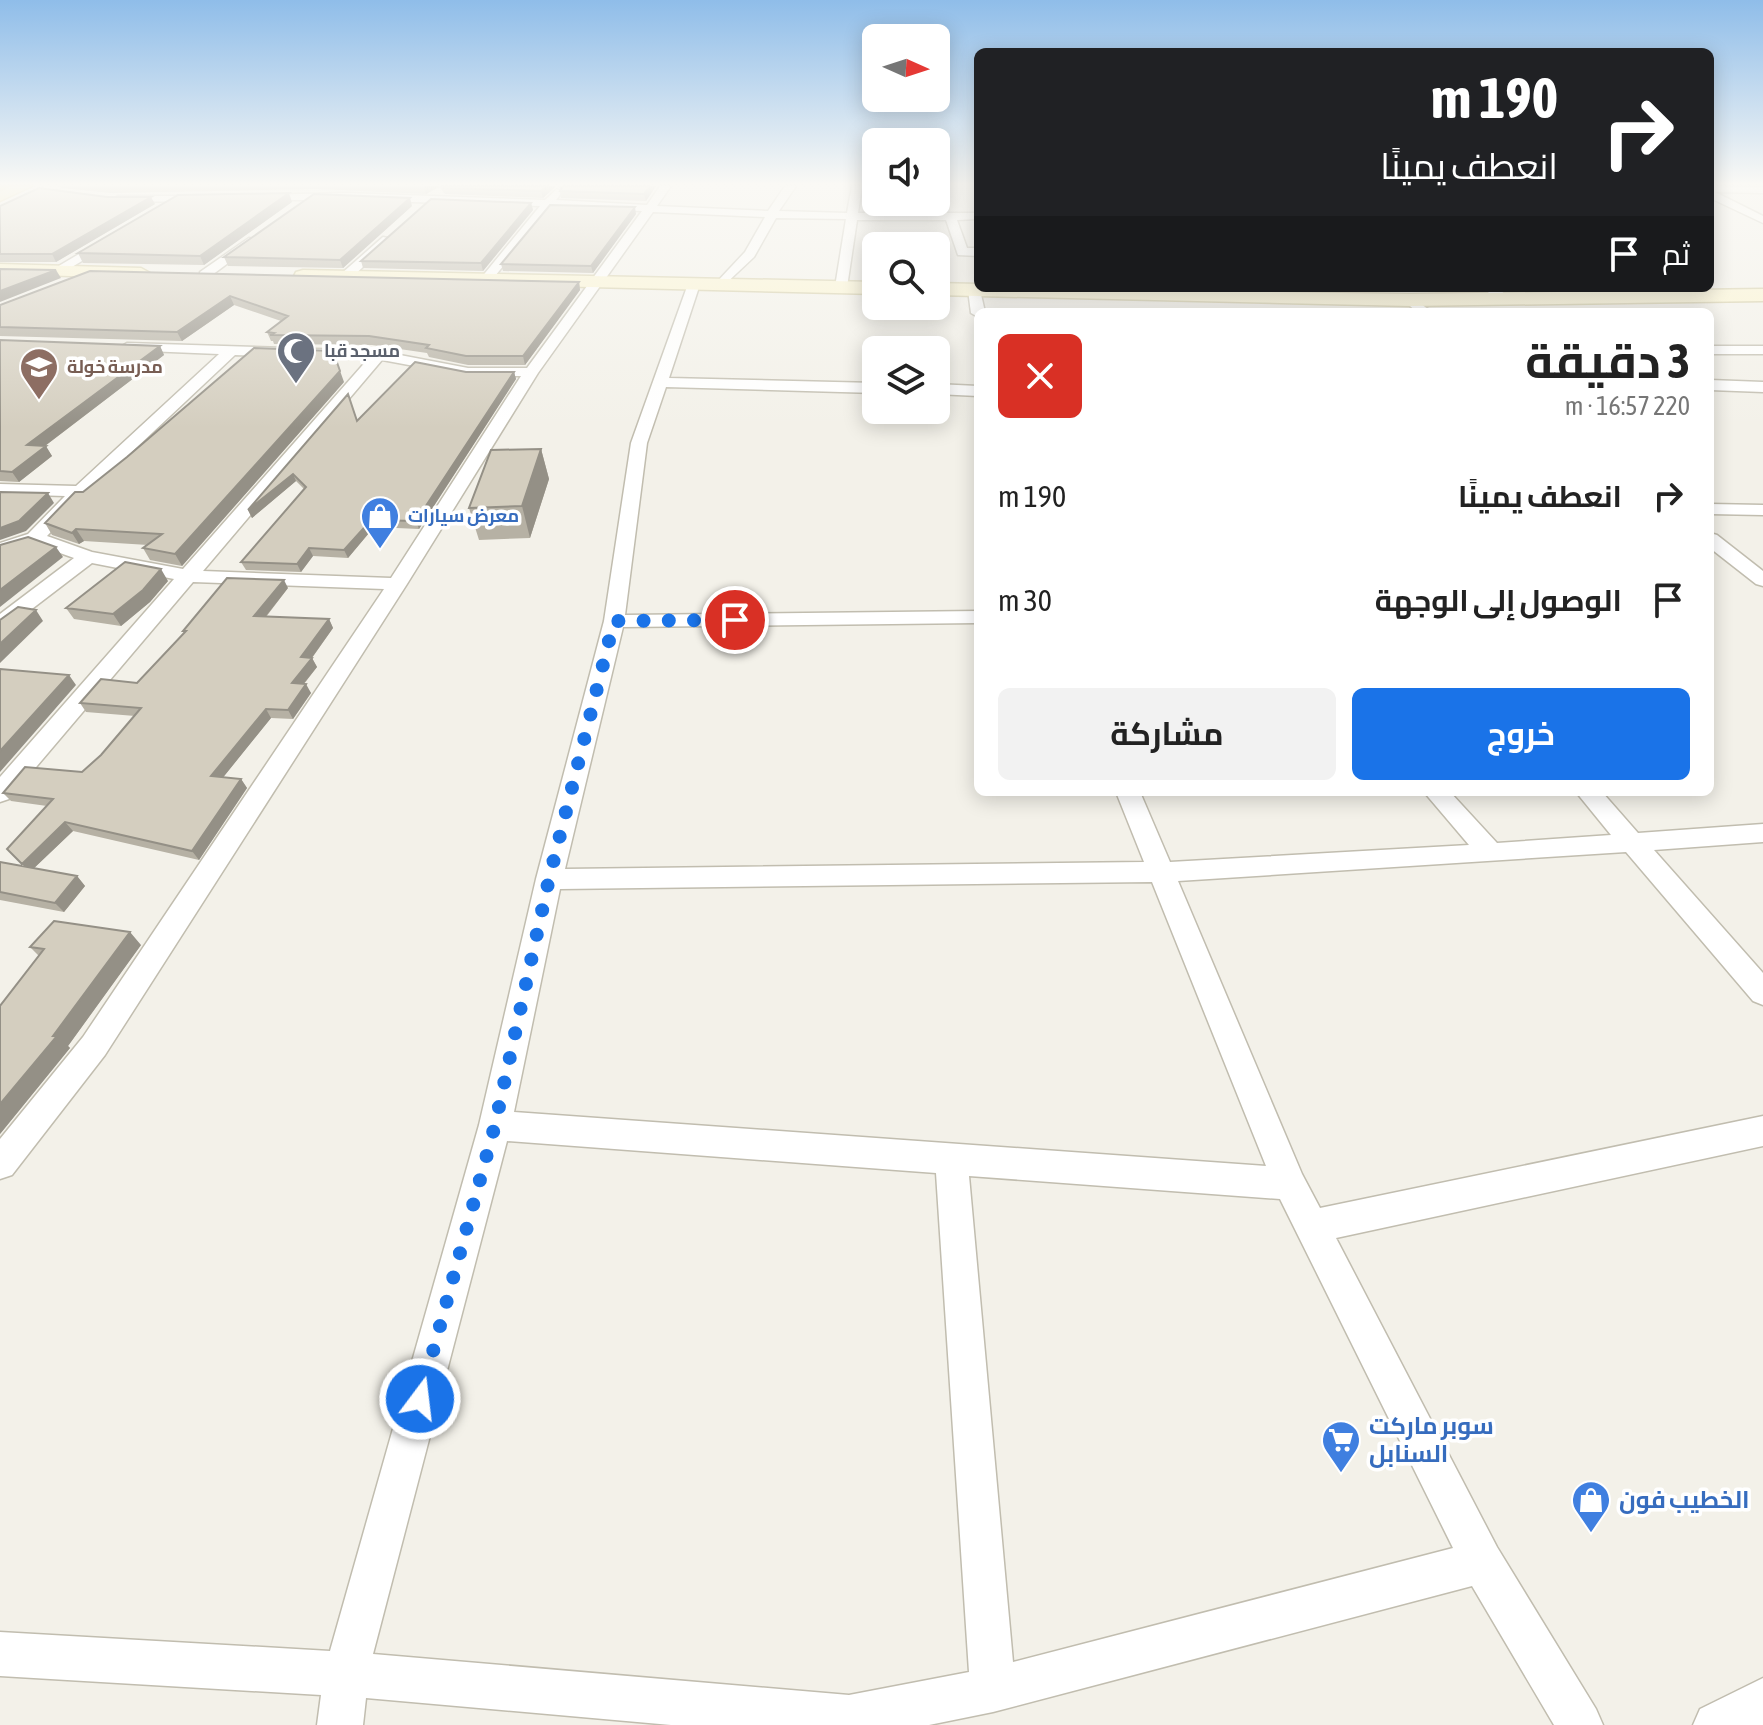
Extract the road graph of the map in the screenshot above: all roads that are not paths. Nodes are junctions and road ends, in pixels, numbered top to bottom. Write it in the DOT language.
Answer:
graph roads {
  1 [pos="74,266"];
  2 [pos="210,266"];
  3 [pos="357,266"];
  4 [pos="496,266"];
  5 [pos="606,266"];
  6 [pos="732,266"];
  7 [pos="844,266"];
  8 [pos="0,269"];
  9 [pos="159,274"];
  10 [pos="197,275"];
  11 [pos="236,275"];
  12 [pos="283,276"];
  13 [pos="345,277"];
  14 [pos="487,278"];
  15 [pos="57,279"];
  16 [pos="595,282"];
  17 [pos="708,284"];
  18 [pos="841,287"];
  19 [pos="862,288"];
  20 [pos="950,289"];
  21 [pos="974,290"];
  22 [pos="1221,292"];
  23 [pos="1695,292"];
  24 [pos="1497,294"];
  25 [pos="1761,297"];
  26 [pos="1418,306"];
  27 [pos="112,347"];
  28 [pos="232,350"];
  29 [pos="1714,350"];
  30 [pos="1763,350"];
  31 [pos="379,355"];
  32 [pos="531,372"];
  33 [pos="661,382"];
  34 [pos="1714,385"];
  35 [pos="1763,387"];
  36 [pos="862,388"];
  37 [pos="950,390"];
  38 [pos="974,391"];
  39 [pos="0,489"];
  40 [pos="80,491"];
  41 [pos="1714,509"];
  42 [pos="1763,510"];
  43 [pos="35,538"];
  44 [pos="1714,542"];
  45 [pos="0,549"];
  46 [pos="88,557"];
  47 [pos="188,576"];
  48 [pos="1763,580"];
  49 [pos="397,584"];
  50 [pos="974,617"];
  51 [pos="614,621"];
  52 [pos="0,624"];
  53 [pos="0,793"];
  54 [pos="1130,796"];
  55 [pos="1440,796"];
  56 [pos="1591,796"];
  57 [pos="1763,833"];
  58 [pos="1630,842"];
  59 [pos="1491,853"];
  60 [pos="1159,872"];
  61 [pos="549,879"];
  62 [pos="1763,993"];
  63 [pos="495,1125"];
  64 [pos="1763,1131"];
  65 [pos="951,1158"];
  66 [pos="0,1164"];
  67 [pos="1290,1184"];
  68 [pos="1313,1226"];
  69 [pos="1482,1562"];
  70 [pos="0,1654"];
  71 [pos="346,1674"];
  72 [pos="993,1690"];
  73 [pos="1763,1701"];
  74 [pos="849,1721"];
  75 [pos="340,1725"];
  76 [pos="1580,1725"];
  77 [pos="1716,1725"];
  1 -- 15 [label="street"];
  2 -- 10 [label="street"];
  3 -- 13 [label="street"];
  4 -- 14 [label="street"];
  5 -- 16 [label="street"];
  6 -- 17 [label="street"];
  7 -- 18 [label="street"];
  8 -- 15 [label="street"];
  9 -- 15 [label="street"];
  10 -- 11 [label="street"];
  12 -- 13 [label="street"];
  13 -- 14 [label="street"];
  14 -- 16 [label="street"];
  16 -- 17 [label="street"];
  16 -- 32 [label="street"];
  17 -- 18 [label="street"];
  17 -- 33 [label="street"];
  18 -- 19 [label="street"];
  20 -- 21 [label="street"];
  22 -- 26 [label="street"];
  23 -- 24 [label="street"];
  23 -- 25 [label="street"];
  24 -- 26 [label="street"];
  27 -- 28 [label="street"];
  28 -- 31 [label="street"];
  28 -- 40 [label="street"];
  29 -- 30 [label="street"];
  31 -- 32 [label="street"];
  31 -- 47 [label="street"];
  32 -- 49 [label="street"];
  33 -- 36 [label="street"];
  33 -- 51 [label="street"];
  34 -- 35 [label="street"];
  37 -- 38 [label="street"];
  39 -- 40 [label="street"];
  40 -- 43 [label="street"];
  41 -- 42 [label="street"];
  43 -- 45 [label="street"];
  43 -- 46 [label="street"];
  44 -- 48 [label="street"];
  46 -- 47 [label="street"];
  46 -- 52 [label="street"];
  47 -- 49 [label="street"];
  47 -- 53 [label="street"];
  49 -- 66 [label="street"];
  50 -- 51 [label="street"];
  51 -- 61 [label="street"];
  54 -- 60 [label="street"];
  55 -- 59 [label="street"];
  56 -- 58 [label="street"];
  57 -- 58 [label="street"];
  58 -- 59 [label="street"];
  58 -- 62 [label="street"];
  59 -- 60 [label="street"];
  60 -- 61 [label="street"];
  60 -- 67 [label="street"];
  61 -- 63 [label="street"];
  63 -- 65 [label="street"];
  63 -- 71 [label="street"];
  64 -- 68 [label="street"];
  65 -- 67 [label="street"];
  65 -- 72 [label="street"];
  67 -- 68 [label="street"];
  68 -- 69 [label="street"];
  69 -- 72 [label="street"];
  69 -- 76 [label="street"];
  70 -- 71 [label="street"];
  71 -- 74 [label="street"];
  71 -- 75 [label="street"];
  72 -- 74 [label="street"];
  73 -- 77 [label="street"];
}
